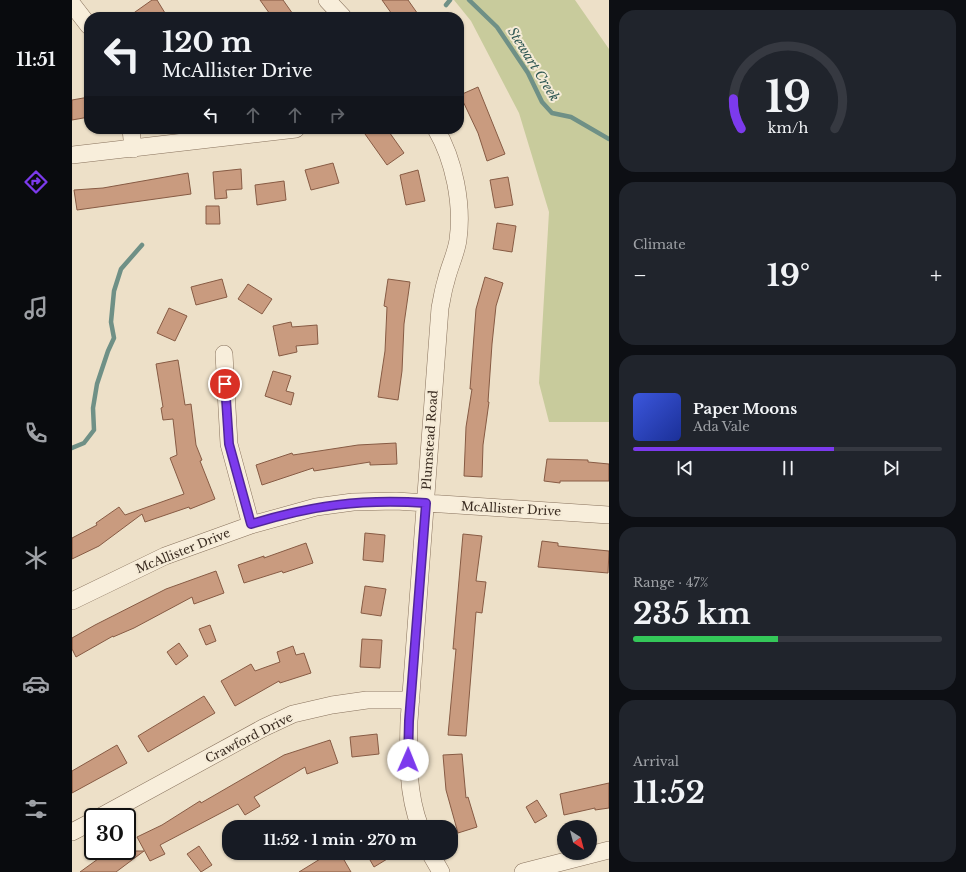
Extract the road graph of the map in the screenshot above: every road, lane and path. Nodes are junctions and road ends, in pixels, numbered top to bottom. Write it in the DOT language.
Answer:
graph roads {
  1 [pos="327,0"];
  2 [pos="72,4"];
  3 [pos="338,12"];
  4 [pos="84,20"];
  5 [pos="132,134"];
  6 [pos="253,134"];
  7 [pos="438,134"];
  8 [pos="133,148"];
  9 [pos="72,155"];
  10 [pos="224,354"];
  11 [pos="426,503"];
  12 [pos="609,515"];
  13 [pos="251,524"];
  14 [pos="72,601"];
  15 [pos="411,700"];
  16 [pos="116,808"];
  17 [pos="418,820"];
  18 [pos="84,826"];
  19 [pos="72,832"];
  20 [pos="609,850"];
  21 [pos="434,860"];
  22 [pos="441,872"];
  23 [pos="523,872"];
  1 -- 3 [label="street"];
  2 -- 4 [label="street"];
  5 -- 8 [label="street"];
  6 -- 8 [label="street"];
  7 -- 11 [label="street, Plumstead Road"];
  8 -- 9 [label="street"];
  10 -- 13 [label="street"];
  11 -- 12 [label="street, McAllister Drive"];
  11 -- 13 [label="street, McAllister Drive"];
  11 -- 15 [label="street, Plumstead Road"];
  13 -- 14 [label="street, McAllister Drive"];
  15 -- 16 [label="street, Crawford Drive"];
  15 -- 17 [label="street, Plumstead Road"];
  18 -- 19 [label="street"];
  20 -- 23 [label="street"];
  21 -- 22 [label="street"];
}
